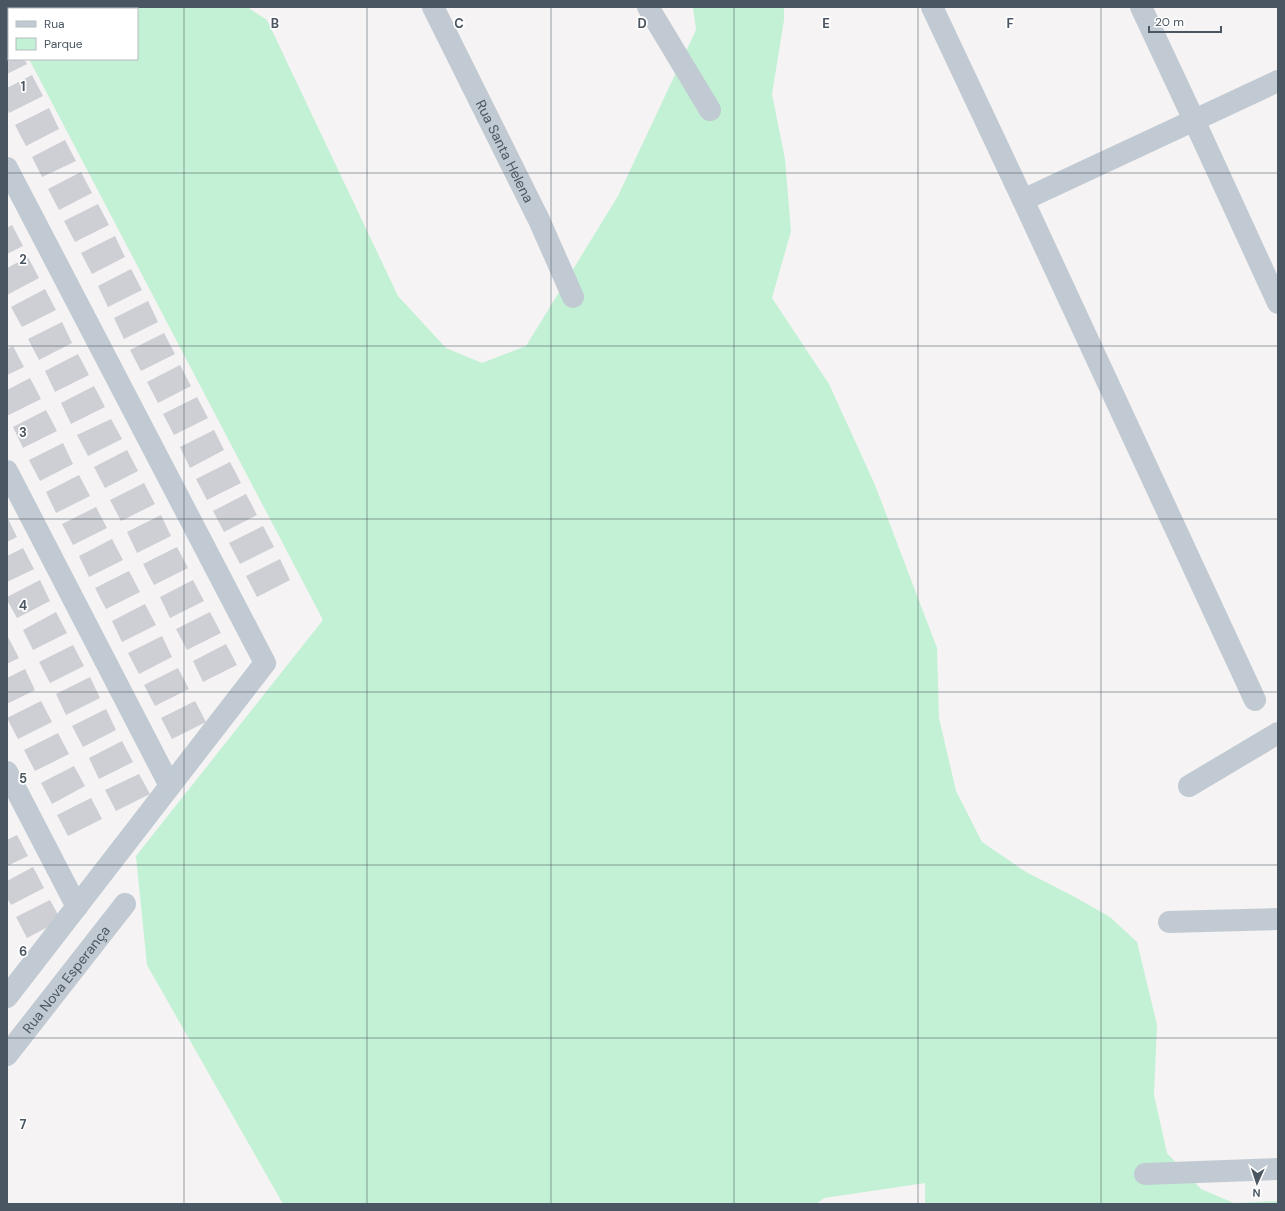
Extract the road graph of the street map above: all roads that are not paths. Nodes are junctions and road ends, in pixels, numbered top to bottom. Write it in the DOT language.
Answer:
graph roads {
  1 [pos="433,7"];
  2 [pos="648,7"];
  3 [pos="932,7"];
  4 [pos="1141,7"];
  5 [pos="1278,81"];
  6 [pos="710,110"];
  7 [pos="1194,120"];
  8 [pos="7,168"];
  9 [pos="1023,200"];
  10 [pos="573,297"];
  11 [pos="1278,303"];
  12 [pos="7,471"];
  13 [pos="1255,700"];
  14 [pos="1278,733"];
  15 [pos="7,772"];
  16 [pos="170,786"];
  17 [pos="1189,786"];
  18 [pos="125,904"];
  19 [pos="77,907"];
  20 [pos="1278,918"];
  21 [pos="1169,922"];
  22 [pos="7,997"];
  23 [pos="7,1055"];
  24 [pos="1278,1169"];
  25 [pos="1145,1174"];
  1 -- 10 [label="street, Rua Santa Helena"];
  2 -- 6 [label="street"];
  3 -- 9 [label="street"];
  4 -- 7 [label="street"];
  5 -- 7 [label="street"];
  7 -- 9 [label="street"];
  7 -- 11 [label="street"];
  8 -- 16 [label="street"];
  9 -- 13 [label="street"];
  12 -- 16 [label="street"];
  14 -- 17 [label="street"];
  15 -- 19 [label="street"];
  16 -- 19 [label="street"];
  18 -- 23 [label="street, Rua Nova Esperança"];
  19 -- 22 [label="street"];
  20 -- 21 [label="street"];
  24 -- 25 [label="street"];
}
